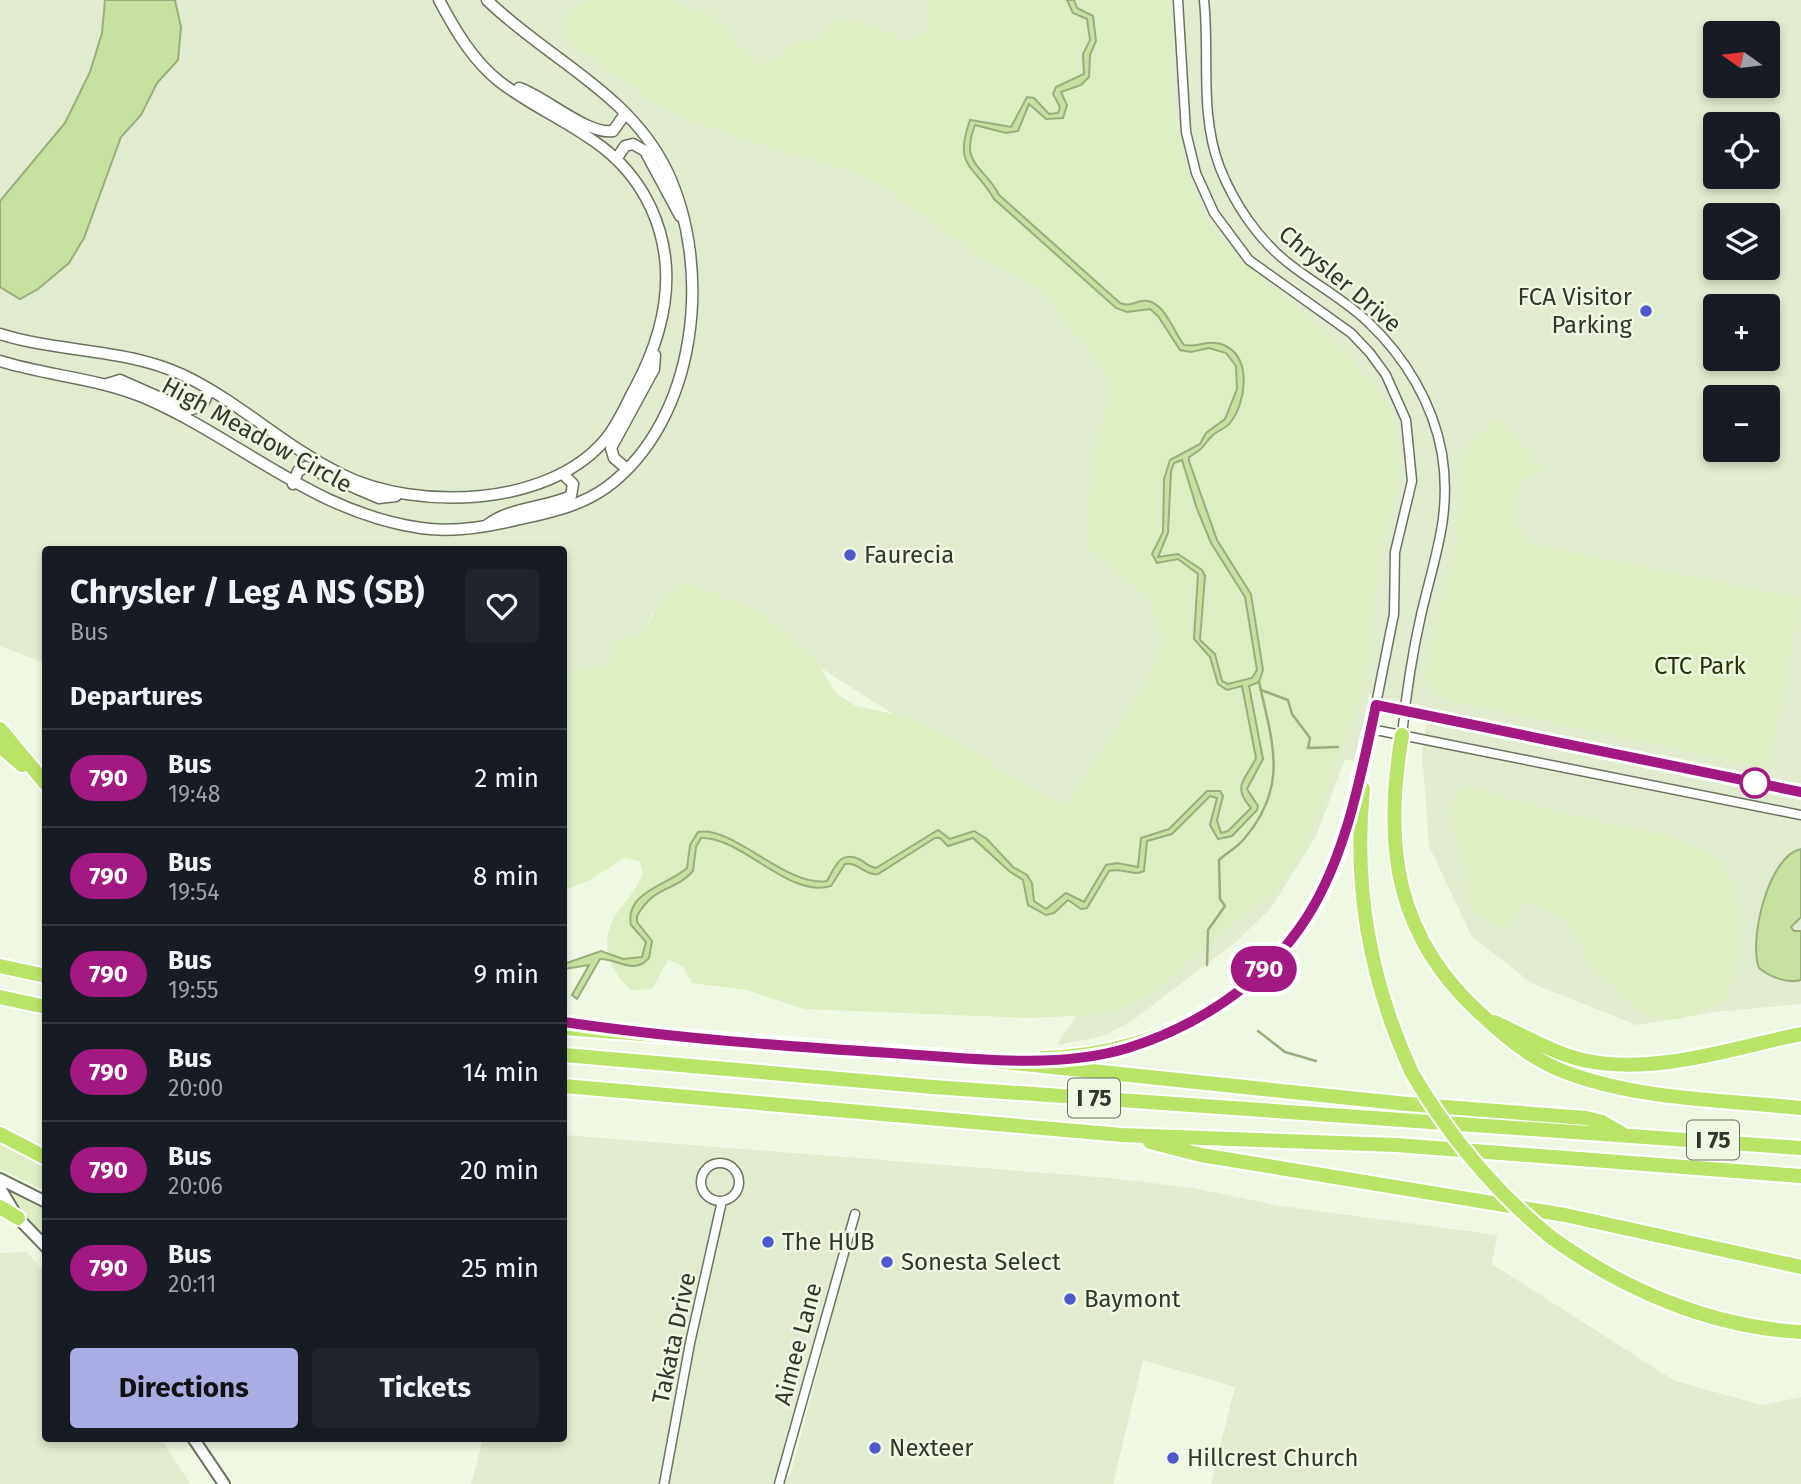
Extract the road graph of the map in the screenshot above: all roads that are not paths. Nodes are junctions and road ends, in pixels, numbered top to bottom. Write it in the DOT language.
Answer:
graph roads {
  1 [pos="439,0"];
  2 [pos="487,0"];
  3 [pos="1178,0"];
  4 [pos="1204,0"];
  5 [pos="499,81"];
  6 [pos="625,114"];
  7 [pos="617,158"];
  8 [pos="685,221"];
  9 [pos="0,334"];
  10 [pos="655,347"];
  11 [pos="0,361"];
  12 [pos="107,384"];
  13 [pos="209,389"];
  14 [pos="627,469"];
  15 [pos="562,473"];
  16 [pos="293,484"];
  17 [pos="403,495"];
  18 [pos="484,527"];
  19 [pos="1376,705"];
  20 [pos="1405,711"];
  21 [pos="0,729"];
  22 [pos="1371,729"];
  23 [pos="1402,735"];
  24 [pos="0,747"];
  25 [pos="42,780"];
  26 [pos="42,782"];
  27 [pos="1801,792"];
  28 [pos="1801,815"];
  29 [pos="0,966"];
  30 [pos="42,975"];
  31 [pos="0,997"];
  32 [pos="42,1006"];
  33 [pos="1484,1017"];
  34 [pos="567,1022"];
  35 [pos="567,1028"];
  36 [pos="1801,1034"];
  37 [pos="670,1037"];
  38 [pos="567,1055"];
  39 [pos="986,1060"];
  40 [pos="567,1086"];
  41 [pos="627,1093"];
  42 [pos="567,1096"];
  43 [pos="1801,1108"];
  44 [pos="0,1134"];
  45 [pos="1122,1135"];
  46 [pos="1625,1135"];
  47 [pos="1801,1148"];
  48 [pos="42,1156"];
  49 [pos="1801,1176"];
  50 [pos="0,1179"];
  51 [pos="0,1188"];
  52 [pos="42,1200"];
  53 [pos="722,1201"];
  54 [pos="0,1207"];
  55 [pos="855,1214"];
  56 [pos="18,1218"];
  57 [pos="42,1243"];
  58 [pos="1801,1267"];
  59 [pos="1801,1332"];
  60 [pos="196,1442"];
  61 [pos="224,1484"];
  62 [pos="664,1484"];
  63 [pos="779,1484"];
  1 -- 5 [label="street, High Meadow Circle"];
  2 -- 6 [label="street, High Meadow Circle"];
  3 -- 19 [label="street, Chrysler Drive"];
  4 -- 20 [label="street, Chrysler Drive"];
  5 -- 6 [label="street"];
  5 -- 7 [label="street, High Meadow Circle"];
  6 -- 8 [label="street, High Meadow Circle"];
  7 -- 8 [label="street"];
  7 -- 10 [label="street, High Meadow Circle"];
  8 -- 14 [label="street, High Meadow Circle"];
  9 -- 13 [label="street, High Meadow Circle"];
  10 -- 14 [label="street"];
  10 -- 15 [label="street, High Meadow Circle"];
  11 -- 12 [label="street, High Meadow Circle"];
  12 -- 13 [label="street"];
  12 -- 16 [label="street, High Meadow Circle"];
  13 -- 17 [label="street, High Meadow Circle"];
  14 -- 18 [label="street, High Meadow Circle"];
  15 -- 17 [label="street, High Meadow Circle"];
  15 -- 18 [label="street"];
  16 -- 17 [label="street"];
  16 -- 18 [label="street, High Meadow Circle"];
  19 -- 20 [label="street"];
  19 -- 22 [label="street, Chrysler Drive"];
  20 -- 23 [label="street, Chrysler Drive"];
  20 -- 27 [label="street"];
  21 -- 25 [label="highway"];
  22 -- 23 [label="street"];
  22 -- 39 [label="highway"];
  22 -- 59 [label="highway, bridge"];
  23 -- 28 [label="street"];
  23 -- 33 [label="highway"];
  24 -- 26 [label="highway"];
  29 -- 30 [label="highway"];
  31 -- 32 [label="highway"];
  33 -- 36 [label="highway"];
  33 -- 43 [label="highway"];
  34 -- 37 [label="highway"];
  35 -- 37 [label="highway"];
  37 -- 39 [label="highway"];
  38 -- 46 [label="highway, I 75"];
  39 -- 46 [label="highway"];
  40 -- 41 [label="highway, I 75"];
  41 -- 42 [label="highway"];
  41 -- 45 [label="highway, I 75"];
  44 -- 48 [label="highway"];
  45 -- 49 [label="highway, I 75"];
  45 -- 58 [label="highway"];
  46 -- 47 [label="highway, I 75"];
  50 -- 52 [label="main road"];
  51 -- 56 [label="main road"];
  53 -- 53 [label="street"];
  53 -- 62 [label="street, Takata Drive"];
  54 -- 56 [label="highway"];
  55 -- 63 [label="street, Aimee Lane"];
  56 -- 57 [label="main road"];
  60 -- 61 [label="main road"];
}
